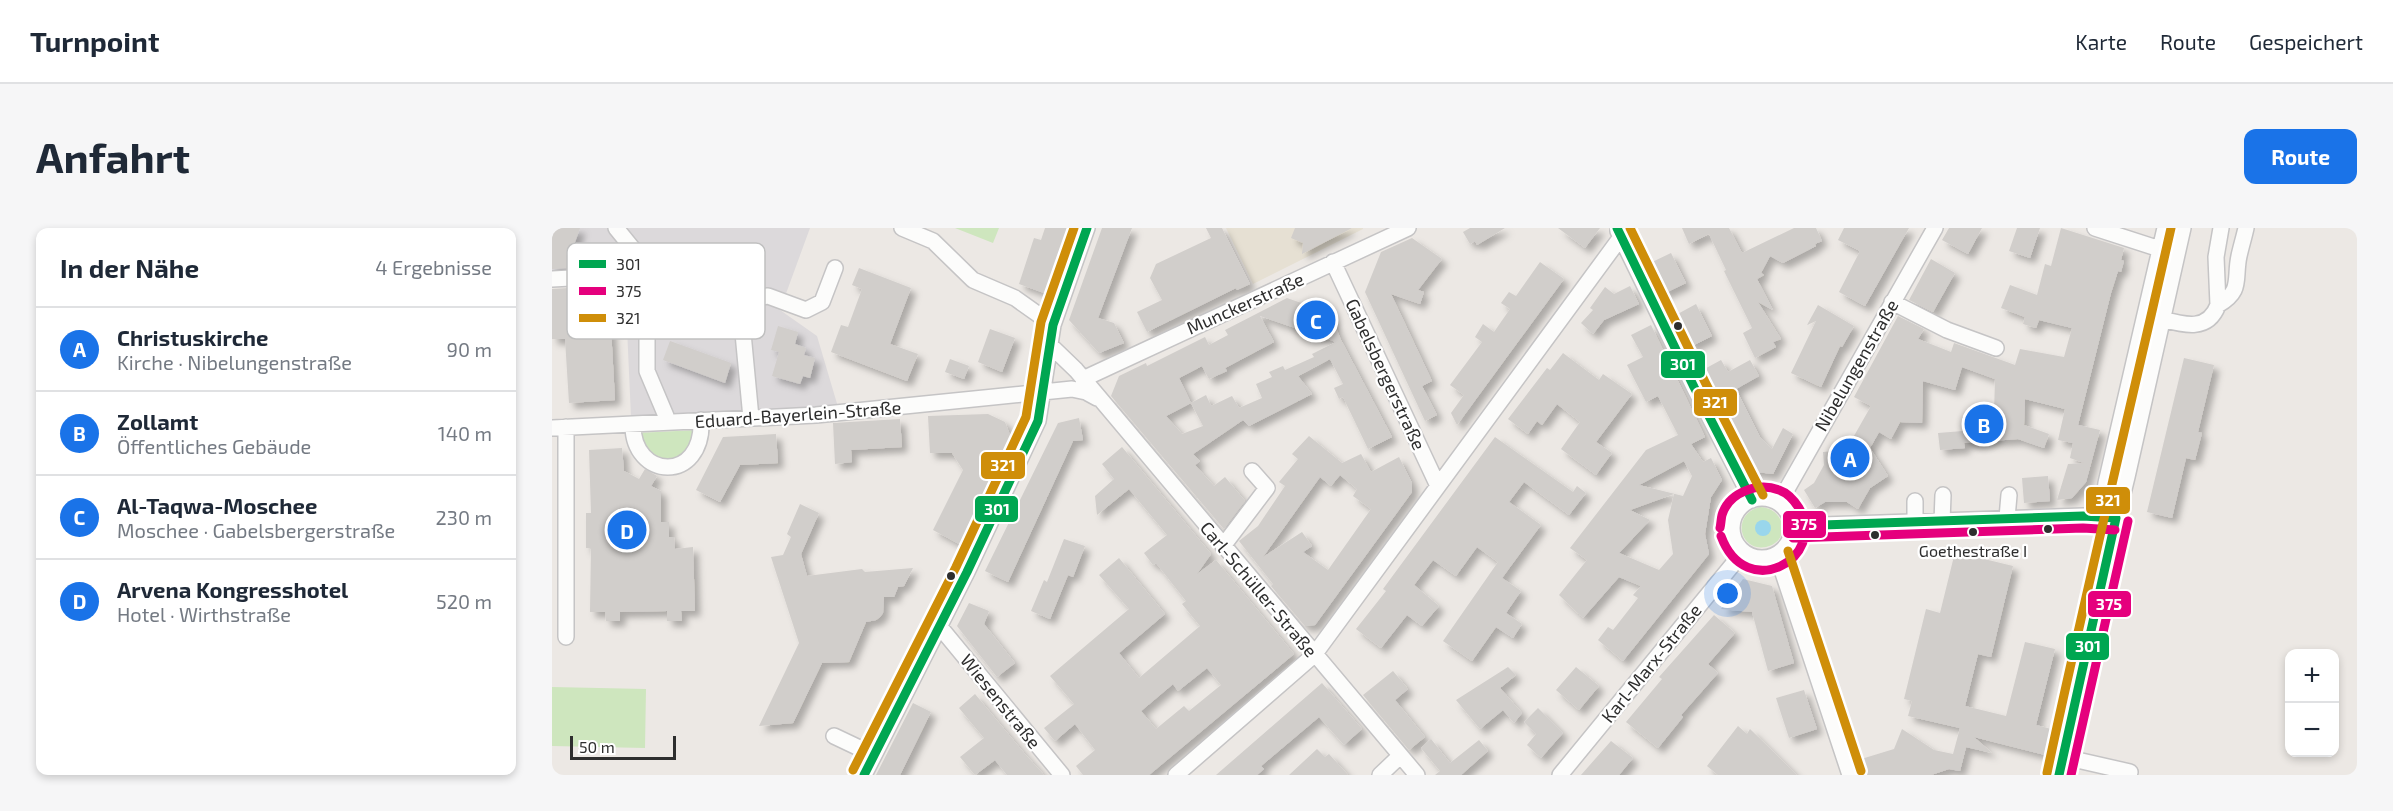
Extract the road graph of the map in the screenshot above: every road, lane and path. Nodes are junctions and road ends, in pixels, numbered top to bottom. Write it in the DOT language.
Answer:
graph roads {
  1 [pos="616,228"];
  2 [pos="902,228"];
  3 [pos="1087,228"];
  4 [pos="1408,228"];
  5 [pos="1935,228"];
  6 [pos="2095,228"];
  7 [pos="2165,228"];
  8 [pos="2183,228"];
  9 [pos="2221,228"];
  10 [pos="2246,228"];
  11 [pos="1619,232"];
  12 [pos="628,243"];
  13 [pos="2160,249"];
  14 [pos="2177,255"];
  15 [pos="1333,262"];
  16 [pos="835,268"];
  17 [pos="567,278"];
  18 [pos="552,279"];
  19 [pos="765,296"];
  20 [pos="1892,302"];
  21 [pos="2218,305"];
  22 [pos="2162,319"];
  23 [pos="1053,325"];
  24 [pos="647,339"];
  25 [pos="744,339"];
  26 [pos="1049,344"];
  27 [pos="1996,348"];
  28 [pos="1083,379"];
  29 [pos="1043,393"];
  30 [pos="1101,402"];
  31 [pos="751,418"];
  32 [pos="701,420"];
  33 [pos="667,422"];
  34 [pos="633,424"];
  35 [pos="559,428"];
  36 [pos="1252,471"];
  37 [pos="1438,486"];
  38 [pos="1943,495"];
  39 [pos="2009,495"];
  40 [pos="1752,500"];
  41 [pos="1915,501"];
  42 [pos="1779,503"];
  43 [pos="2109,517"];
  44 [pos="2007,518"];
  45 [pos="1915,522"];
  46 [pos="1942,522"];
  47 [pos="1792,526"];
  48 [pos="1223,546"];
  49 [pos="1743,552"];
  50 [pos="1777,555"];
  51 [pos="940,627"];
  52 [pos="566,637"];
  53 [pos="1314,655"];
  54 [pos="834,736"];
  55 [pos="874,755"];
  56 [pos="1400,756"];
  57 [pos="2064,757"];
  58 [pos="864,775"];
  59 [pos="1062,775"];
  60 [pos="1176,775"];
  61 [pos="1380,775"];
  62 [pos="1417,775"];
  63 [pos="1560,775"];
  64 [pos="1850,775"];
  65 [pos="2059,775"];
  66 [pos="2129,775"];
  1 -- 12 [label="street"];
  2 -- 23 [label="street"];
  3 -- 23 [label="street"];
  4 -- 15 [label="street, Munckerstraße"];
  5 -- 20 [label="street, Nibelungenstraße"];
  6 -- 13 [label="street"];
  7 -- 13 [label="street"];
  8 -- 14 [label="street"];
  9 -- 21 [label="street"];
  10 -- 21 [label="street"];
  11 -- 37 [label="street"];
  11 -- 40 [label="street"];
  13 -- 14 [label="street"];
  13 -- 43 [label="street"];
  14 -- 22 [label="street"];
  15 -- 28 [label="street, Munckerstraße"];
  15 -- 37 [label="street, Gabelsbergerstraße"];
  16 -- 19 [label="street"];
  17 -- 18 [label="street"];
  20 -- 27 [label="street"];
  20 -- 42 [label="street, Nibelungenstraße"];
  21 -- 22 [label="street"];
  22 -- 43 [label="street"];
  23 -- 26 [label="street"];
  24 -- 33 [label="street"];
  25 -- 31 [label="street"];
  26 -- 28 [label="street, Carl-Schüller-Straße"];
  26 -- 29 [label="street"];
  28 -- 30 [label="street, Carl-Schüller-Straße"];
  29 -- 30 [label="street, Eduard-Bayerlein-Straße"];
  29 -- 31 [label="street, Eduard-Bayerlein-Straße"];
  29 -- 51 [label="street"];
  30 -- 48 [label="street, Carl-Schüller-Straße"];
  31 -- 32 [label="street, Eduard-Bayerlein-Straße"];
  32 -- 33 [label="street, Eduard-Bayerlein-Straße"];
  32 -- 34 [label="street"];
  33 -- 34 [label="street, Eduard-Bayerlein-Straße"];
  34 -- 35 [label="street, Eduard-Bayerlein-Straße"];
  35 -- 52 [label="street"];
  36 -- 48 [label="street"];
  37 -- 53 [label="street"];
  38 -- 46 [label="street"];
  39 -- 44 [label="street"];
  40 -- 42 [label="street"];
  40 -- 49 [label="street"];
  41 -- 45 [label="street"];
  42 -- 47 [label="street"];
  43 -- 44 [label="street"];
  43 -- 57 [label="street"];
  44 -- 46 [label="street"];
  45 -- 46 [label="street"];
  45 -- 47 [label="street"];
  47 -- 50 [label="street"];
  48 -- 53 [label="street, Carl-Schüller-Straße"];
  49 -- 50 [label="street"];
  49 -- 63 [label="street, Karl-Marx-Straße"];
  50 -- 64 [label="street"];
  51 -- 55 [label="street"];
  51 -- 59 [label="street, Wiesenstraße"];
  53 -- 56 [label="street, Carl-Schüller-Straße"];
  53 -- 60 [label="street"];
  54 -- 55 [label="street"];
  55 -- 58 [label="street"];
  56 -- 61 [label="street"];
  56 -- 62 [label="street, Carl-Schüller-Straße"];
  57 -- 65 [label="street"];
  57 -- 66 [label="street"];
}
